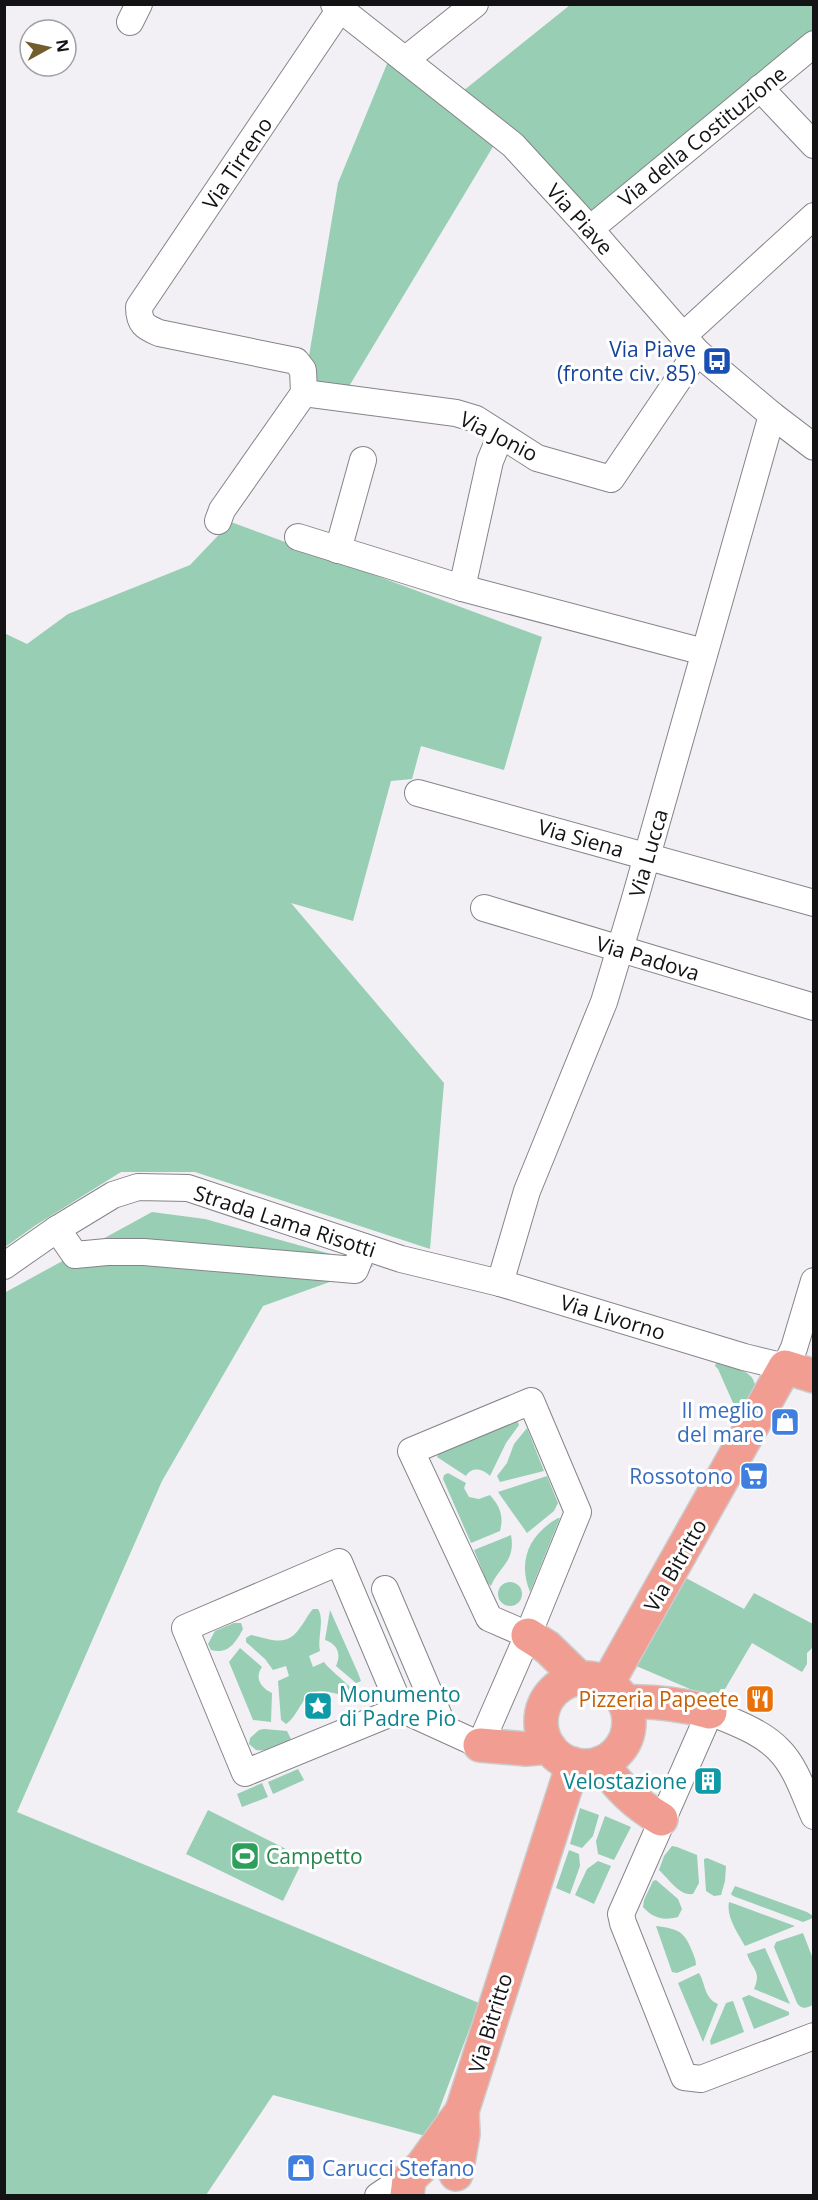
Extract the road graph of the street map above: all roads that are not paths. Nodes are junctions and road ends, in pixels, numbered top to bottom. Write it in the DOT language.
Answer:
graph roads {
  1 [pos="475,4"];
  2 [pos="337,7"];
  3 [pos="813,45"];
  4 [pos="405,60"];
  5 [pos="760,88"];
  6 [pos="813,145"];
  7 [pos="813,216"];
  8 [pos="590,229"];
  9 [pos="690,344"];
  10 [pos="304,393"];
  11 [pos="772,415"];
  12 [pos="503,437"];
  13 [pos="813,447"];
  14 [pos="363,460"];
  15 [pos="218,521"];
  16 [pos="298,537"];
  17 [pos="338,550"];
  18 [pos="462,588"];
  19 [pos="704,652"];
  20 [pos="418,793"];
  21 [pos="647,856"];
  22 [pos="813,903"];
  23 [pos="484,908"];
  24 [pos="620,949"];
  25 [pos="813,1007"];
  26 [pos="57,1229"];
  27 [pos="364,1247"];
  28 [pos="4,1266"];
  29 [pos="441,1269"];
  30 [pos="813,1281"];
  31 [pos="500,1283"];
  32 [pos="799,1371"];
  33 [pos="385,1589"];
  34 [pos="528,1635"];
  35 [pos="603,1688"];
  36 [pos="401,1709"];
  37 [pos="710,1712"];
  38 [pos="444,1728"];
  39 [pos="480,1744"];
  40 [pos="574,1758"];
  41 [pos="813,1816"];
  42 [pos="661,1819"];
  43 [pos="813,2036"];
  44 [pos="462,2111"];
  45 [pos="414,2178"];
  46 [pos="458,2185"];
  47 [pos="378,2196"];
  1 -- 4 [label="street"];
  2 -- 4 [label="street, Via Piave"];
  2 -- 10 [label="street, Via Tirreno"];
  3 -- 5 [label="street, Via della Costituzione"];
  4 -- 8 [label="street, Via Piave"];
  5 -- 6 [label="street"];
  5 -- 8 [label="street, Via della Costituzione"];
  7 -- 9 [label="street"];
  8 -- 9 [label="street, Via Piave"];
  9 -- 11 [label="street, Via Piave"];
  9 -- 12 [label="street, Via Jonio"];
  10 -- 12 [label="street, Via Jonio"];
  10 -- 15 [label="street"];
  11 -- 13 [label="street, Via Piave"];
  11 -- 19 [label="street, Via Lucca"];
  12 -- 18 [label="street"];
  14 -- 17 [label="street"];
  16 -- 17 [label="street"];
  17 -- 18 [label="street"];
  18 -- 19 [label="street"];
  19 -- 21 [label="street, Via Lucca"];
  20 -- 21 [label="street, Via Siena"];
  21 -- 22 [label="street, Via Siena"];
  21 -- 24 [label="street, Via Lucca"];
  23 -- 24 [label="street, Via Padova"];
  24 -- 25 [label="street, Via Padova"];
  24 -- 31 [label="street, Via Lucca"];
  26 -- 27 [label="street, Strada Lama Risotti"];
  26 -- 27 [label="street"];
  26 -- 28 [label="street, Strada Lama Risotti"];
  27 -- 29 [label="street, Strada Lama Risotti"];
  29 -- 31 [label="street, Via Livorno"];
  30 -- 32 [label="street, Via Bitritto"];
  31 -- 32 [label="street, Via Livorno"];
  32 -- 35 [label="main road, Via Bitritto"];
  33 -- 38 [label="street"];
  34 -- 34 [label="street"];
  34 -- 35 [label="main road"];
  34 -- 39 [label="street"];
  35 -- 37 [label="main road"];
  35 -- 40 [label="main road"];
  35 -- 40 [label="main road"];
  36 -- 36 [label="street"];
  36 -- 38 [label="street"];
  37 -- 41 [label="street"];
  37 -- 42 [label="street"];
  38 -- 39 [label="street"];
  39 -- 40 [label="main road"];
  40 -- 42 [label="main road"];
  40 -- 44 [label="main road, Via Bitritto"];
  42 -- 43 [label="street"];
  44 -- 45 [label="main road"];
  44 -- 46 [label="main road"];
  45 -- 46 [label="main road"];
  45 -- 47 [label="street"];
}
